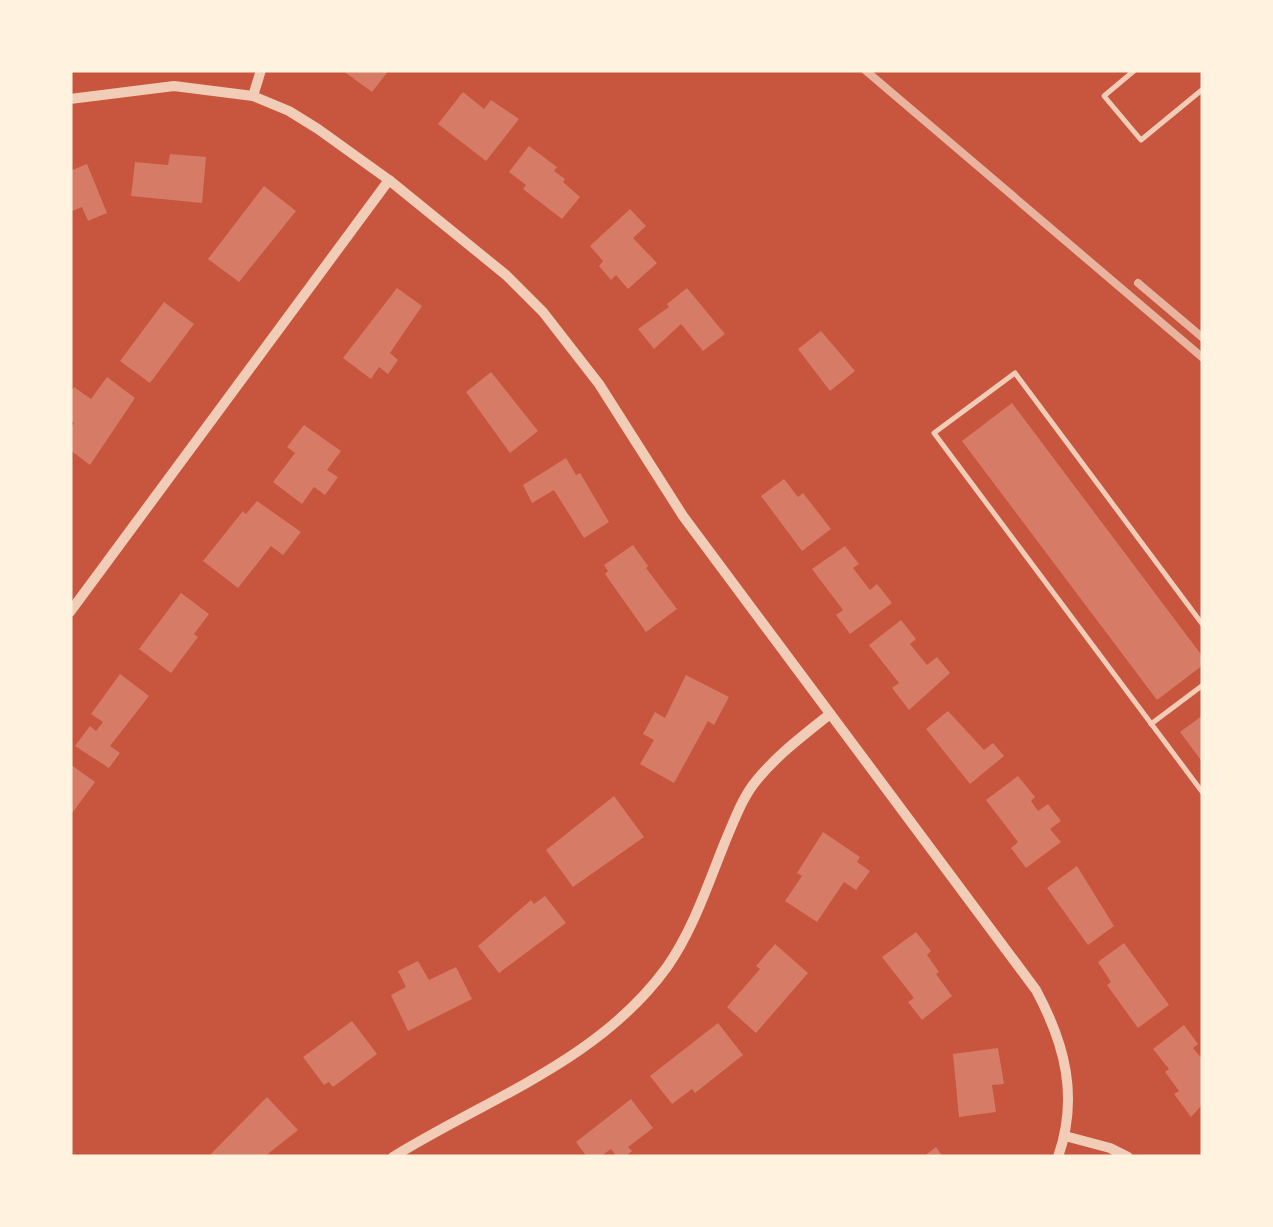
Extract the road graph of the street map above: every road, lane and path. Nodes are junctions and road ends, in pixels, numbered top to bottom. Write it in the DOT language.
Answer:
graph roads {
  1 [pos="261,70"];
  2 [pos="1135,70"];
  3 [pos="1203,89"];
  4 [pos="253,96"];
  5 [pos="72,99"];
  6 [pos="389,180"];
  7 [pos="70,612"];
  8 [pos="1203,625"];
  9 [pos="1203,685"];
  10 [pos="830,714"];
  11 [pos="1151,724"];
  12 [pos="1203,793"];
  13 [pos="1065,1136"];
  14 [pos="392,1157"];
  15 [pos="1058,1157"];
  16 [pos="1128,1157"];
  1 -- 4 [label="street"];
  2 -- 3 [label="lane"];
  4 -- 5 [label="street"];
  4 -- 6 [label="street"];
  6 -- 7 [label="street"];
  6 -- 10 [label="street"];
  8 -- 11 [label="lane"];
  9 -- 11 [label="lane"];
  10 -- 13 [label="street"];
  10 -- 14 [label="street"];
  11 -- 12 [label="lane"];
  13 -- 15 [label="street"];
  13 -- 16 [label="street"];
}
